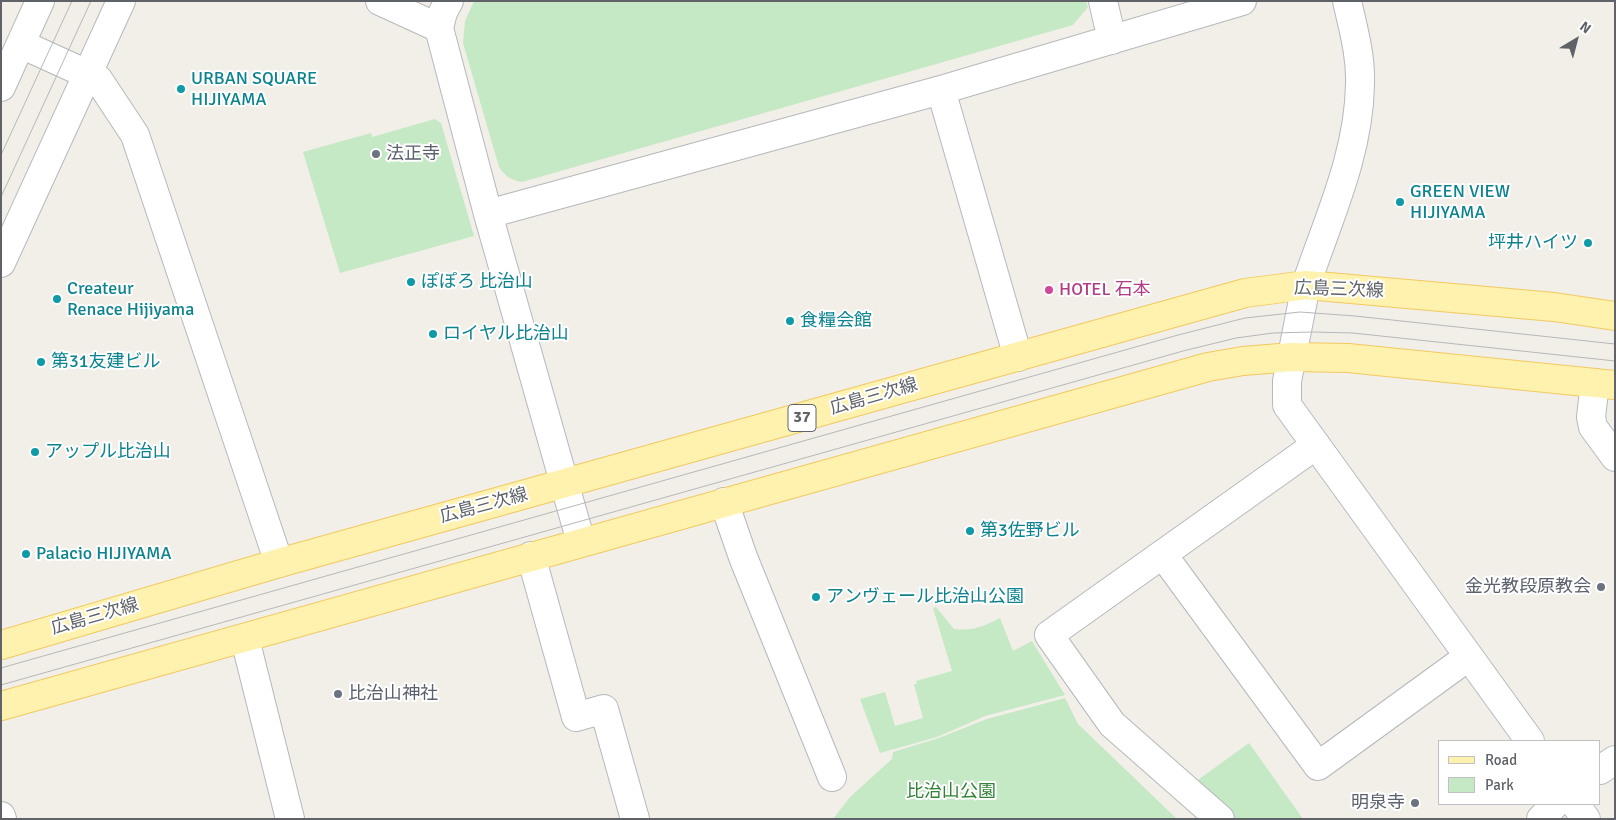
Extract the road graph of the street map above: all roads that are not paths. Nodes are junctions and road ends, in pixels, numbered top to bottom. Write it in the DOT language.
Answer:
graph roads {
  1 [pos="40,1"];
  2 [pos="121,1"];
  3 [pos="380,1"];
  4 [pos="448,1"];
  5 [pos="1103,1"];
  6 [pos="1242,1"];
  7 [pos="1347,1"];
  8 [pos="439,28"];
  9 [pos="1112,40"];
  10 [pos="21,44"];
  11 [pos="88,74"];
  12 [pos="1,88"];
  13 [pos="941,90"];
  14 [pos="488,214"];
  15 [pos="1,263"];
  16 [pos="1306,285"];
  17 [pos="1615,316"];
  18 [pos="1292,356"];
  19 [pos="1018,357"];
  20 [pos="1605,384"];
  21 [pos="1316,445"];
  22 [pos="1615,457"];
  23 [pos="564,484"];
  24 [pos="724,502"];
  25 [pos="581,542"];
  26 [pos="1163,555"];
  27 [pos="531,556"];
  28 [pos="279,563"];
  29 [pos="245,639"];
  30 [pos="1,645"];
  31 [pos="1468,656"];
  32 [pos="1,706"];
  33 [pos="1529,740"];
  34 [pos="1615,760"];
  35 [pos="1601,769"];
  36 [pos="832,777"];
  37 [pos="1554,805"];
  38 [pos="1576,805"];
  39 [pos="290,819"];
  40 [pos="635,819"];
  41 [pos="1220,819"];
  42 [pos="1541,819"];
  43 [pos="1586,819"];
  1 -- 10 [label="street"];
  2 -- 11 [label="street"];
  3 -- 8 [label="street"];
  4 -- 8 [label="street"];
  5 -- 9 [label="street"];
  6 -- 9 [label="street"];
  7 -- 16 [label="street"];
  8 -- 14 [label="street"];
  9 -- 13 [label="street"];
  10 -- 11 [label="street"];
  10 -- 12 [label="street"];
  11 -- 15 [label="street"];
  11 -- 28 [label="street"];
  13 -- 14 [label="street"];
  13 -- 19 [label="street"];
  14 -- 23 [label="street"];
  16 -- 17 [label="main road, 広島三次線 / 37"];
  16 -- 18 [label="street"];
  16 -- 19 [label="main road, 広島三次線 / 37"];
  18 -- 20 [label="main road"];
  18 -- 21 [label="street"];
  18 -- 24 [label="main road"];
  19 -- 23 [label="main road, 広島三次線 / 37"];
  20 -- 22 [label="street"];
  21 -- 26 [label="street"];
  21 -- 31 [label="street"];
  23 -- 25 [label="street"];
  23 -- 28 [label="main road, 広島三次線 / 37"];
  24 -- 25 [label="main road"];
  24 -- 36 [label="street"];
  25 -- 27 [label="main road"];
  26 -- 31 [label="street"];
  26 -- 41 [label="street"];
  27 -- 29 [label="main road"];
  27 -- 40 [label="street"];
  28 -- 30 [label="main road, 広島三次線 / 37"];
  29 -- 32 [label="main road"];
  29 -- 39 [label="street"];
  31 -- 33 [label="street"];
  34 -- 35 [label="street"];
  37 -- 42 [label="street"];
  38 -- 43 [label="street"];
}
